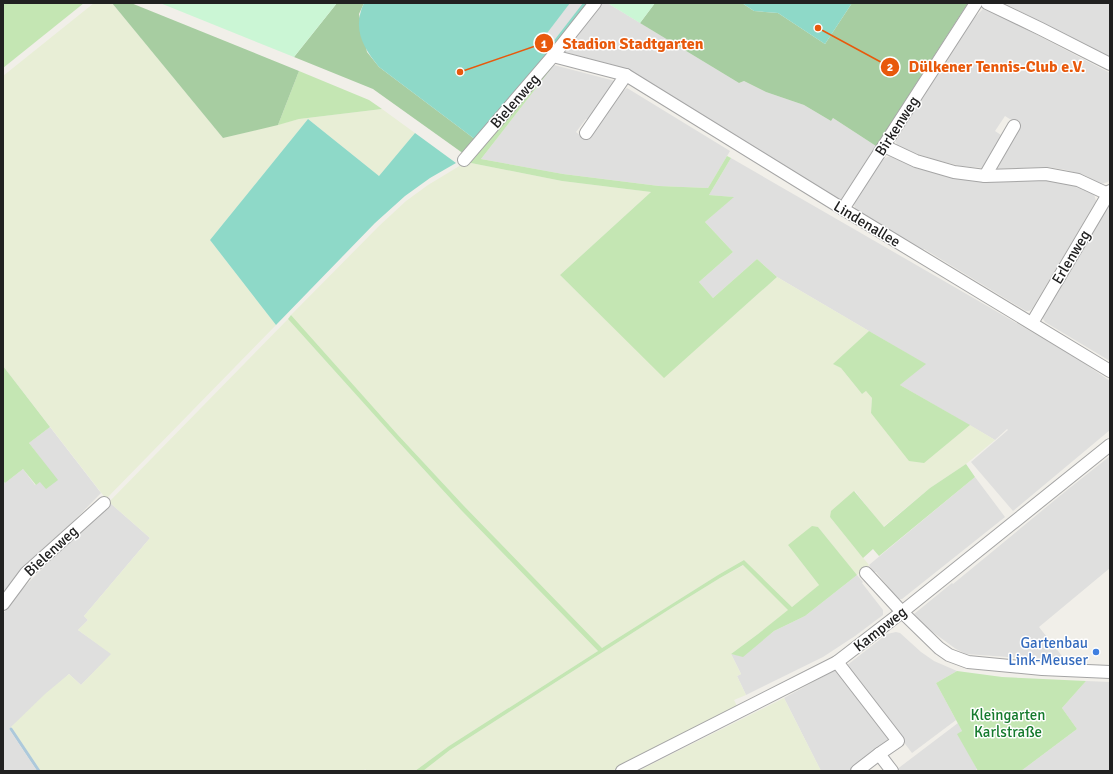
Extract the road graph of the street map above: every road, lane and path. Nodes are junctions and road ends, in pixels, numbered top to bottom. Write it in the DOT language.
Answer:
graph roads {
  1 [pos="595,3"];
  2 [pos="976,3"];
  3 [pos="987,3"];
  4 [pos="553,56"];
  5 [pos="1110,64"];
  6 [pos="626,75"];
  7 [pos="1014,126"];
  8 [pos="586,133"];
  9 [pos="884,146"];
  10 [pos="464,160"];
  11 [pos="984,176"];
  12 [pos="1109,193"];
  13 [pos="843,209"];
  14 [pos="1032,323"];
  15 [pos="1110,371"];
  16 [pos="1110,445"];
  17 [pos="104,503"];
  18 [pos="866,573"];
  19 [pos="3,604"];
  20 [pos="902,612"];
  21 [pos="837,662"];
  22 [pos="1110,672"];
  23 [pos="879,754"];
  24 [pos="622,771"];
  25 [pos="857,771"];
  26 [pos="892,771"];
  1 -- 4 [label="street, Bielenweg"];
  2 -- 9 [label="street, Birkenweg"];
  3 -- 5 [label="street"];
  4 -- 6 [label="street, Lindenallee"];
  4 -- 10 [label="street, Bielenweg"];
  6 -- 8 [label="street"];
  6 -- 13 [label="street, Lindenallee"];
  7 -- 11 [label="street"];
  9 -- 11 [label="street"];
  9 -- 13 [label="street, Birkenweg"];
  11 -- 12 [label="street"];
  12 -- 14 [label="street, Erlenweg"];
  13 -- 14 [label="street, Lindenallee"];
  14 -- 15 [label="street, Lindenallee"];
  16 -- 20 [label="street, Kampweg"];
  17 -- 19 [label="street, Bielenweg"];
  18 -- 20 [label="street"];
  20 -- 21 [label="street, Kampweg"];
  20 -- 22 [label="street"];
  21 -- 23 [label="street"];
  21 -- 24 [label="street, Kampweg"];
  23 -- 25 [label="street"];
  23 -- 26 [label="street"];
}
